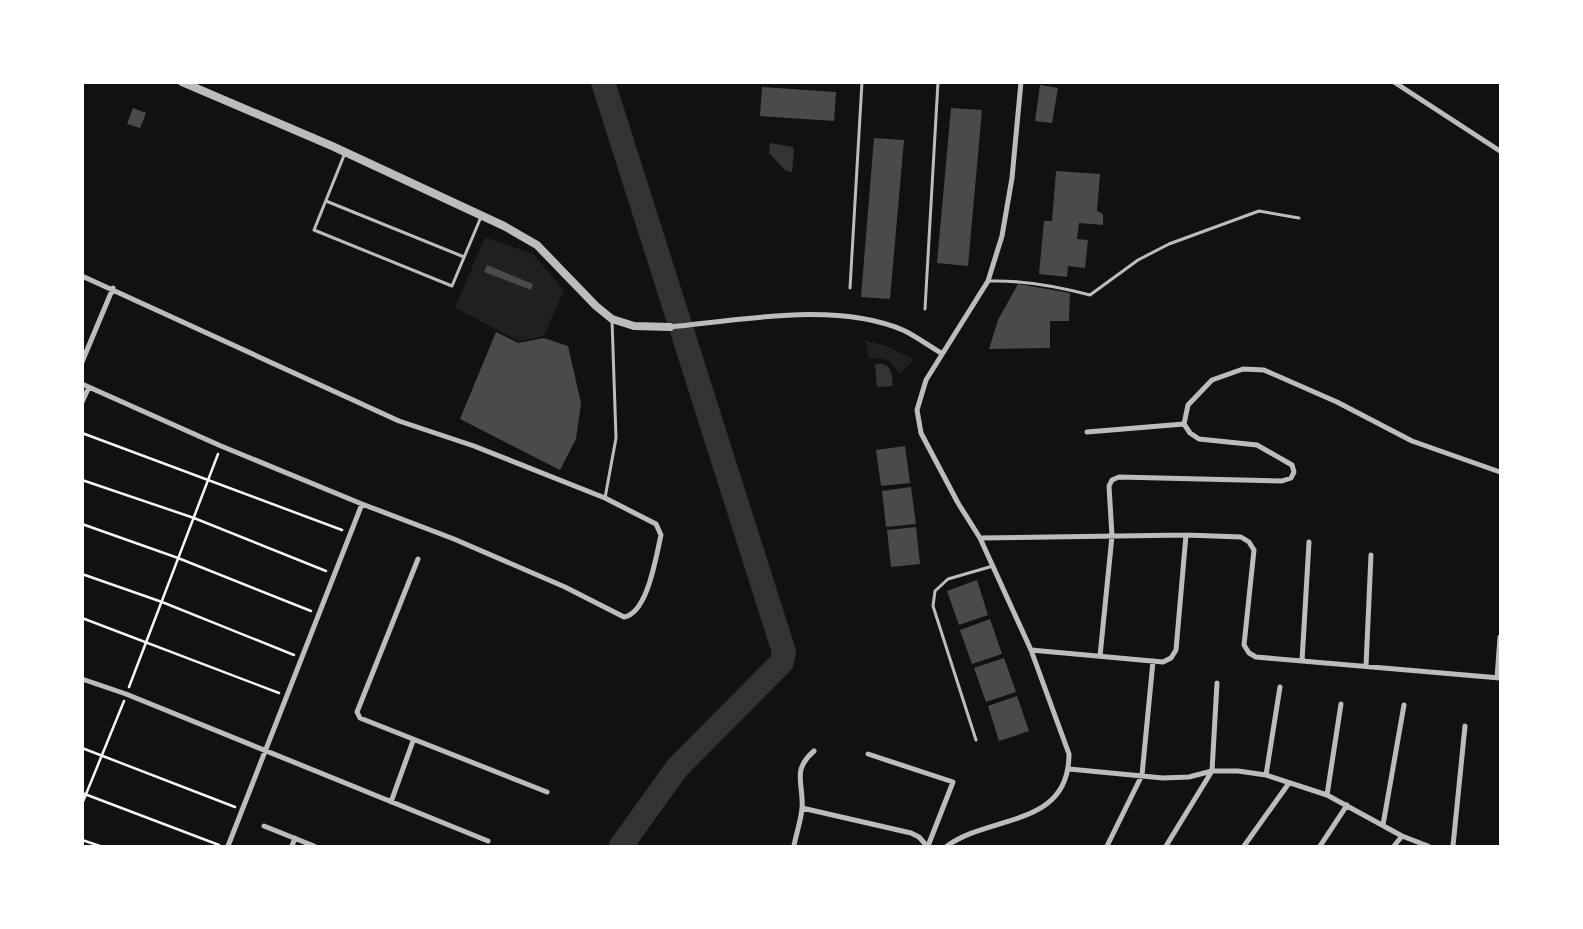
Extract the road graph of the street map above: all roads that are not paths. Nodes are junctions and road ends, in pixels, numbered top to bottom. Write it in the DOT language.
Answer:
graph roads {
  1 [pos="182,82"];
  2 [pos="862,82"];
  3 [pos="938,82"];
  4 [pos="1021,82"];
  5 [pos="1394,82"];
  6 [pos="1500,151"];
  7 [pos="346,152"];
  8 [pos="326,201"];
  9 [pos="481,217"];
  10 [pos="1298,218"];
  11 [pos="464,257"];
  12 [pos="82,276"];
  13 [pos="988,281"];
  14 [pos="113,288"];
  15 [pos="850,288"];
  16 [pos="925,309"];
  17 [pos="612,319"];
  18 [pos="670,328"];
  19 [pos="940,353"];
  20 [pos="82,362"];
  21 [pos="82,384"];
  22 [pos="89,387"];
  23 [pos="82,402"];
  24 [pos="1184,424"];
  25 [pos="1087,432"];
  26 [pos="1500,472"];
  27 [pos="605,498"];
  28 [pos="362,504"];
  29 [pos="1186,535"];
  30 [pos="1112,536"];
  31 [pos="980,538"];
  32 [pos="1310,542"];
  33 [pos="1371,555"];
  34 [pos="418,558"];
  35 [pos="994,566"];
  36 [pos="1500,637"];
  37 [pos="1031,650"];
  38 [pos="1100,656"];
  39 [pos="1153,661"];
  40 [pos="1302,661"];
  41 [pos="1366,666"];
  42 [pos="1499,678"];
  43 [pos="82,679"];
  44 [pos="1217,683"];
  45 [pos="1280,687"];
  46 [pos="1341,704"];
  47 [pos="1404,705"];
  48 [pos="1465,726"];
  49 [pos="413,740"];
  50 [pos="976,740"];
  51 [pos="814,751"];
  52 [pos="267,752"];
  53 [pos="868,754"];
  54 [pos="1069,769"];
  55 [pos="1212,771"];
  56 [pos="1142,775"];
  57 [pos="1266,775"];
  58 [pos="1288,783"];
  59 [pos="547,792"];
  60 [pos="1327,795"];
  61 [pos="391,802"];
  62 [pos="1347,805"];
  63 [pos="802,808"];
  64 [pos="1383,825"];
  65 [pos="264,826"];
  66 [pos="1402,836"];
  67 [pos="295,838"];
  68 [pos="488,841"];
  69 [pos="228,846"];
  70 [pos="292,846"];
  71 [pos="314,846"];
  72 [pos="794,846"];
  73 [pos="928,846"];
  74 [pos="947,846"];
  75 [pos="1107,846"];
  76 [pos="1166,846"];
  77 [pos="1244,846"];
  78 [pos="1320,846"];
  79 [pos="1394,846"];
  80 [pos="1428,846"];
  81 [pos="1453,846"];
  1 -- 7 [label="street"];
  2 -- 15 [label="lane"];
  3 -- 16 [label="lane"];
  4 -- 13 [label="street"];
  5 -- 6 [label="street"];
  7 -- 8 [label="lane"];
  7 -- 9 [label="street"];
  8 -- 11 [label="lane"];
  8 -- 11 [label="lane"];
  9 -- 11 [label="lane"];
  9 -- 17 [label="street"];
  10 -- 13 [label="lane"];
  12 -- 14 [label="street"];
  13 -- 19 [label="street"];
  14 -- 20 [label="street"];
  14 -- 27 [label="street"];
  17 -- 18 [label="street"];
  17 -- 27 [label="lane"];
  18 -- 19 [label="street"];
  19 -- 31 [label="street"];
  21 -- 22 [label="street"];
  22 -- 23 [label="street"];
  22 -- 28 [label="street"];
  24 -- 25 [label="street"];
  24 -- 26 [label="street"];
  24 -- 30 [label="street"];
  27 -- 28 [label="street"];
  28 -- 52 [label="street"];
  29 -- 30 [label="street"];
  29 -- 39 [label="street"];
  29 -- 40 [label="street"];
  30 -- 31 [label="street"];
  30 -- 38 [label="street"];
  31 -- 35 [label="street"];
  32 -- 40 [label="street"];
  33 -- 41 [label="street"];
  34 -- 49 [label="street"];
  35 -- 37 [label="street"];
  35 -- 50 [label="lane"];
  36 -- 42 [label="street"];
  37 -- 38 [label="street"];
  37 -- 54 [label="street"];
  38 -- 39 [label="street"];
  39 -- 56 [label="street"];
  40 -- 41 [label="street"];
  41 -- 42 [label="street"];
  43 -- 52 [label="street"];
  44 -- 55 [label="street"];
  45 -- 57 [label="street"];
  46 -- 60 [label="street"];
  47 -- 64 [label="street"];
  48 -- 81 [label="street"];
  49 -- 59 [label="street"];
  49 -- 61 [label="street"];
  51 -- 63 [label="street"];
  52 -- 61 [label="street"];
  52 -- 69 [label="street"];
  53 -- 73 [label="street"];
  54 -- 56 [label="street"];
  54 -- 74 [label="street"];
  55 -- 56 [label="street"];
  55 -- 57 [label="street"];
  55 -- 76 [label="street"];
  56 -- 75 [label="street"];
  57 -- 58 [label="street"];
  58 -- 60 [label="street"];
  58 -- 77 [label="street"];
  60 -- 62 [label="street"];
  61 -- 68 [label="street"];
  62 -- 64 [label="street"];
  62 -- 78 [label="street"];
  63 -- 72 [label="street"];
  63 -- 73 [label="street"];
  64 -- 66 [label="street"];
  65 -- 67 [label="street"];
  66 -- 79 [label="street"];
  66 -- 80 [label="street"];
  67 -- 70 [label="street"];
  67 -- 71 [label="street"];
}
